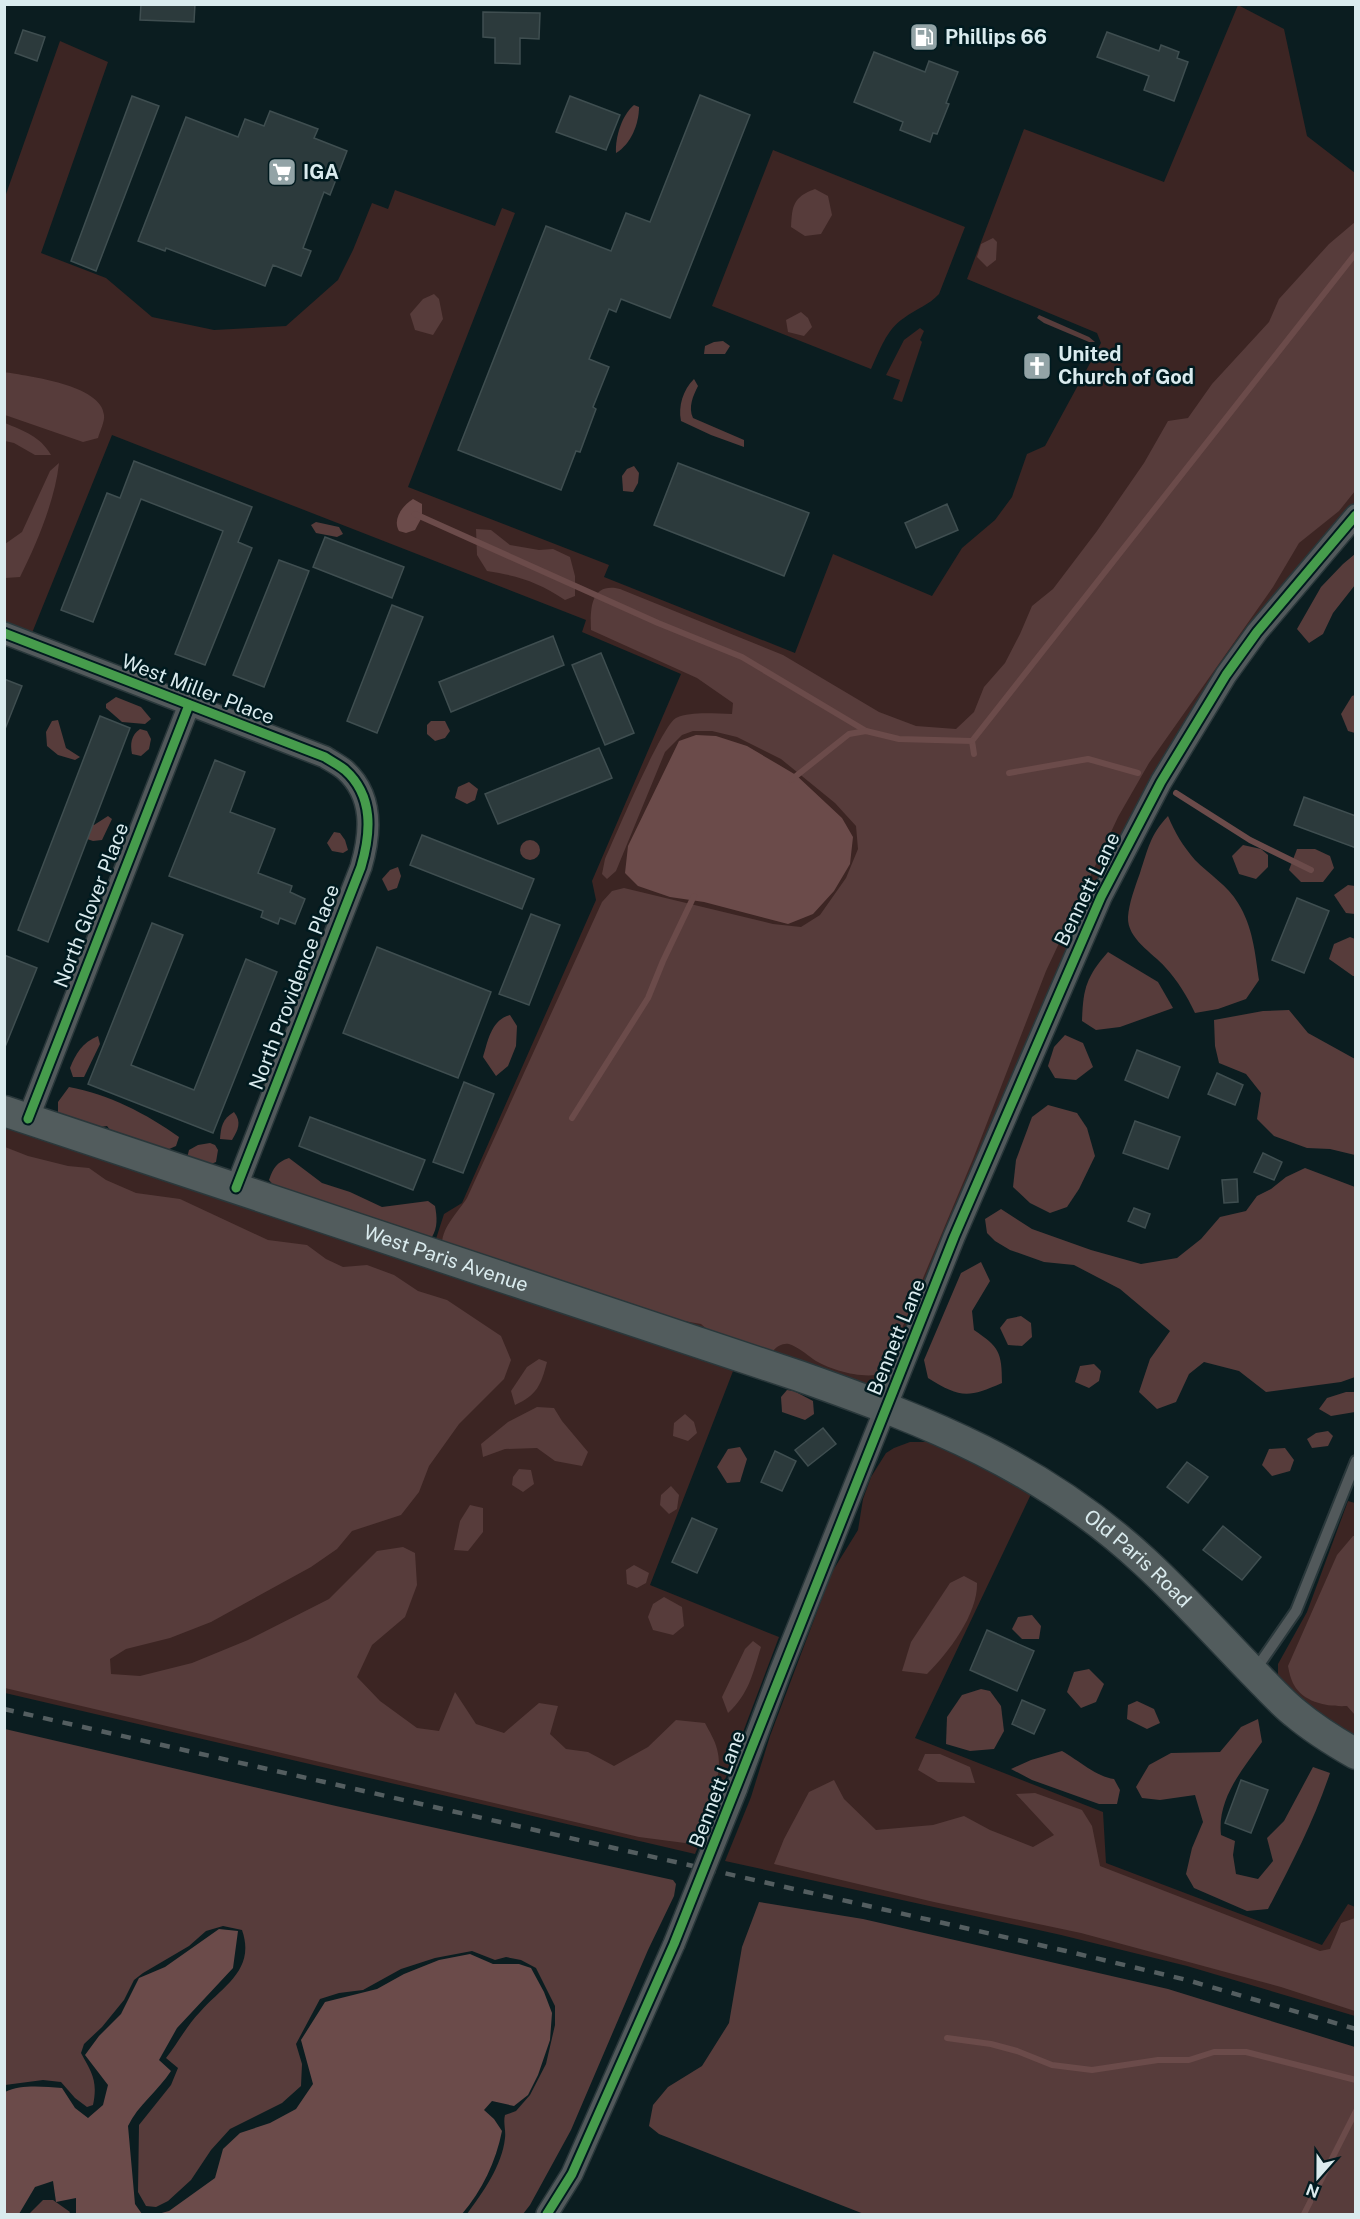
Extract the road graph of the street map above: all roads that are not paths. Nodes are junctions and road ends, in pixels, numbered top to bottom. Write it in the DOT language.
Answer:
graph roads {
  1 [pos="1356,515"];
  2 [pos="4,633"];
  3 [pos="189,705"];
  4 [pos="363,798"];
  5 [pos="16,1115"];
  6 [pos="236,1188"];
  7 [pos="887,1408"];
  8 [pos="1356,1461"];
  9 [pos="1254,1672"];
  10 [pos="1356,1754"];
  11 [pos="547,2214"];
  1 -- 7 [label="street, Bennett Lane"];
  2 -- 3 [label="street, West Miller Place"];
  3 -- 4 [label="street, West Miller Place"];
  3 -- 5 [label="street, North Glover Place"];
  4 -- 6 [label="street, North Providence Place"];
  5 -- 6 [label="main road, West Paris Avenue"];
  6 -- 7 [label="main road, West Paris Avenue"];
  7 -- 9 [label="main road, Old Paris Road"];
  7 -- 11 [label="street, Bennett Lane, bridge"];
  8 -- 9 [label="lane"];
  9 -- 10 [label="main road, Old Paris Road"];
}
